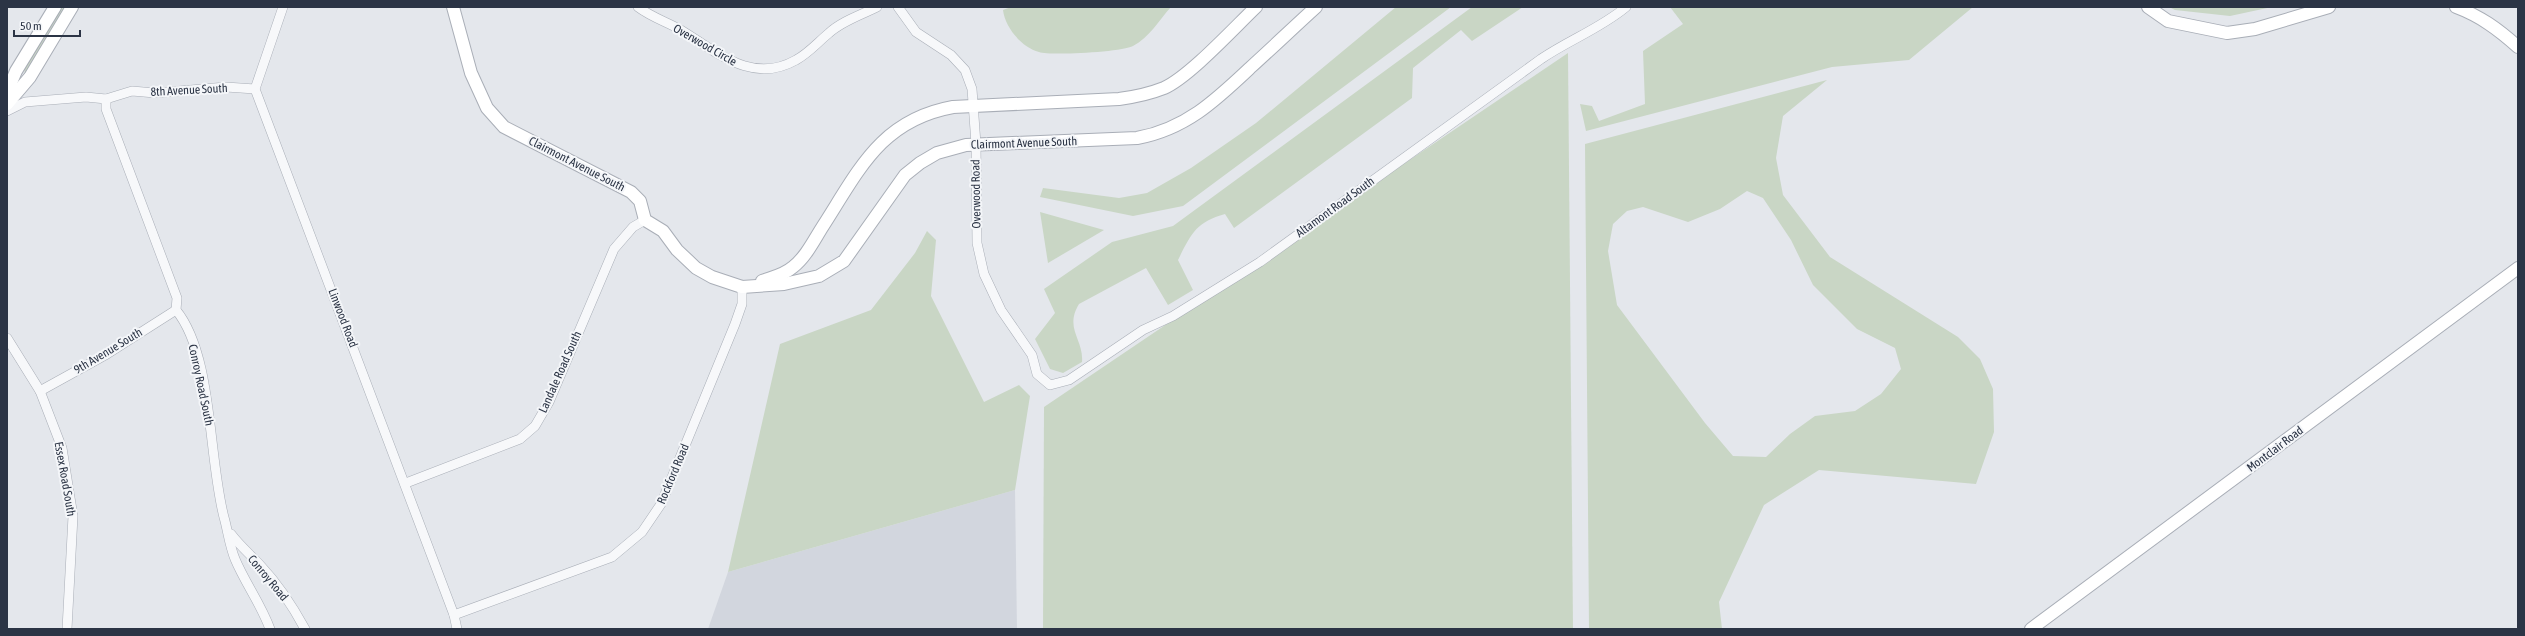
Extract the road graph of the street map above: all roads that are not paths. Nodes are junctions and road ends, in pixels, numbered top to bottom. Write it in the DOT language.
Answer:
graph roads {
  1 [pos="55,7"];
  2 [pos="72,7"];
  3 [pos="283,7"];
  4 [pos="453,7"];
  5 [pos="638,7"];
  6 [pos="877,7"];
  7 [pos="898,7"];
  8 [pos="1256,7"];
  9 [pos="1316,7"];
  10 [pos="1626,7"];
  11 [pos="2148,7"];
  12 [pos="2329,7"];
  13 [pos="2456,7"];
  14 [pos="2300,11"];
  15 [pos="2518,47"];
  16 [pos="255,89"];
  17 [pos="7,92"];
  18 [pos="106,99"];
  19 [pos="7,104"];
  20 [pos="973,105"];
  21 [pos="7,111"];
  22 [pos="976,144"];
  23 [pos="645,220"];
  24 [pos="2518,268"];
  25 [pos="742,287"];
  26 [pos="176,310"];
  27 [pos="7,340"];
  28 [pos="1037,374"];
  29 [pos="40,391"];
  30 [pos="406,483"];
  31 [pos="228,530"];
  32 [pos="454,615"];
  33 [pos="68,629"];
  34 [pos="270,629"];
  35 [pos="305,629"];
  36 [pos="457,629"];
  37 [pos="2031,629"];
  1 -- 17 [label="street"];
  2 -- 19 [label="street"];
  3 -- 16 [label="street"];
  4 -- 23 [label="street, Clairmont Avenue South"];
  5 -- 6 [label="street, Overwood Circle"];
  7 -- 20 [label="street, Overwood Road"];
  8 -- 20 [label="street"];
  9 -- 22 [label="street, Clairmont Avenue South"];
  10 -- 28 [label="street, Altamont Road South"];
  11 -- 14 [label="street"];
  12 -- 14 [label="street"];
  13 -- 15 [label="street"];
  16 -- 18 [label="street, 8th Avenue South"];
  16 -- 30 [label="street, Linwood Road"];
  18 -- 21 [label="street, 8th Avenue South"];
  18 -- 26 [label="street, Conroy Road South"];
  20 -- 22 [label="street, Overwood Road"];
  20 -- 25 [label="street"];
  22 -- 25 [label="street, Clairmont Avenue South"];
  22 -- 28 [label="street, Overwood Road"];
  23 -- 25 [label="street, Clairmont Avenue South"];
  23 -- 30 [label="street, Landale Road South"];
  24 -- 37 [label="street, Montclair Road"];
  25 -- 32 [label="street, Rockford Road"];
  26 -- 29 [label="street, 9th Avenue South"];
  26 -- 31 [label="street, Conroy Road South"];
  27 -- 29 [label="street, Essex Road South"];
  29 -- 33 [label="street, Essex Road South"];
  30 -- 32 [label="street, Linwood Road"];
  31 -- 34 [label="street, Conroy Road South"];
  31 -- 35 [label="street, Conroy Road"];
  32 -- 36 [label="street, Linwood Road"];
}
